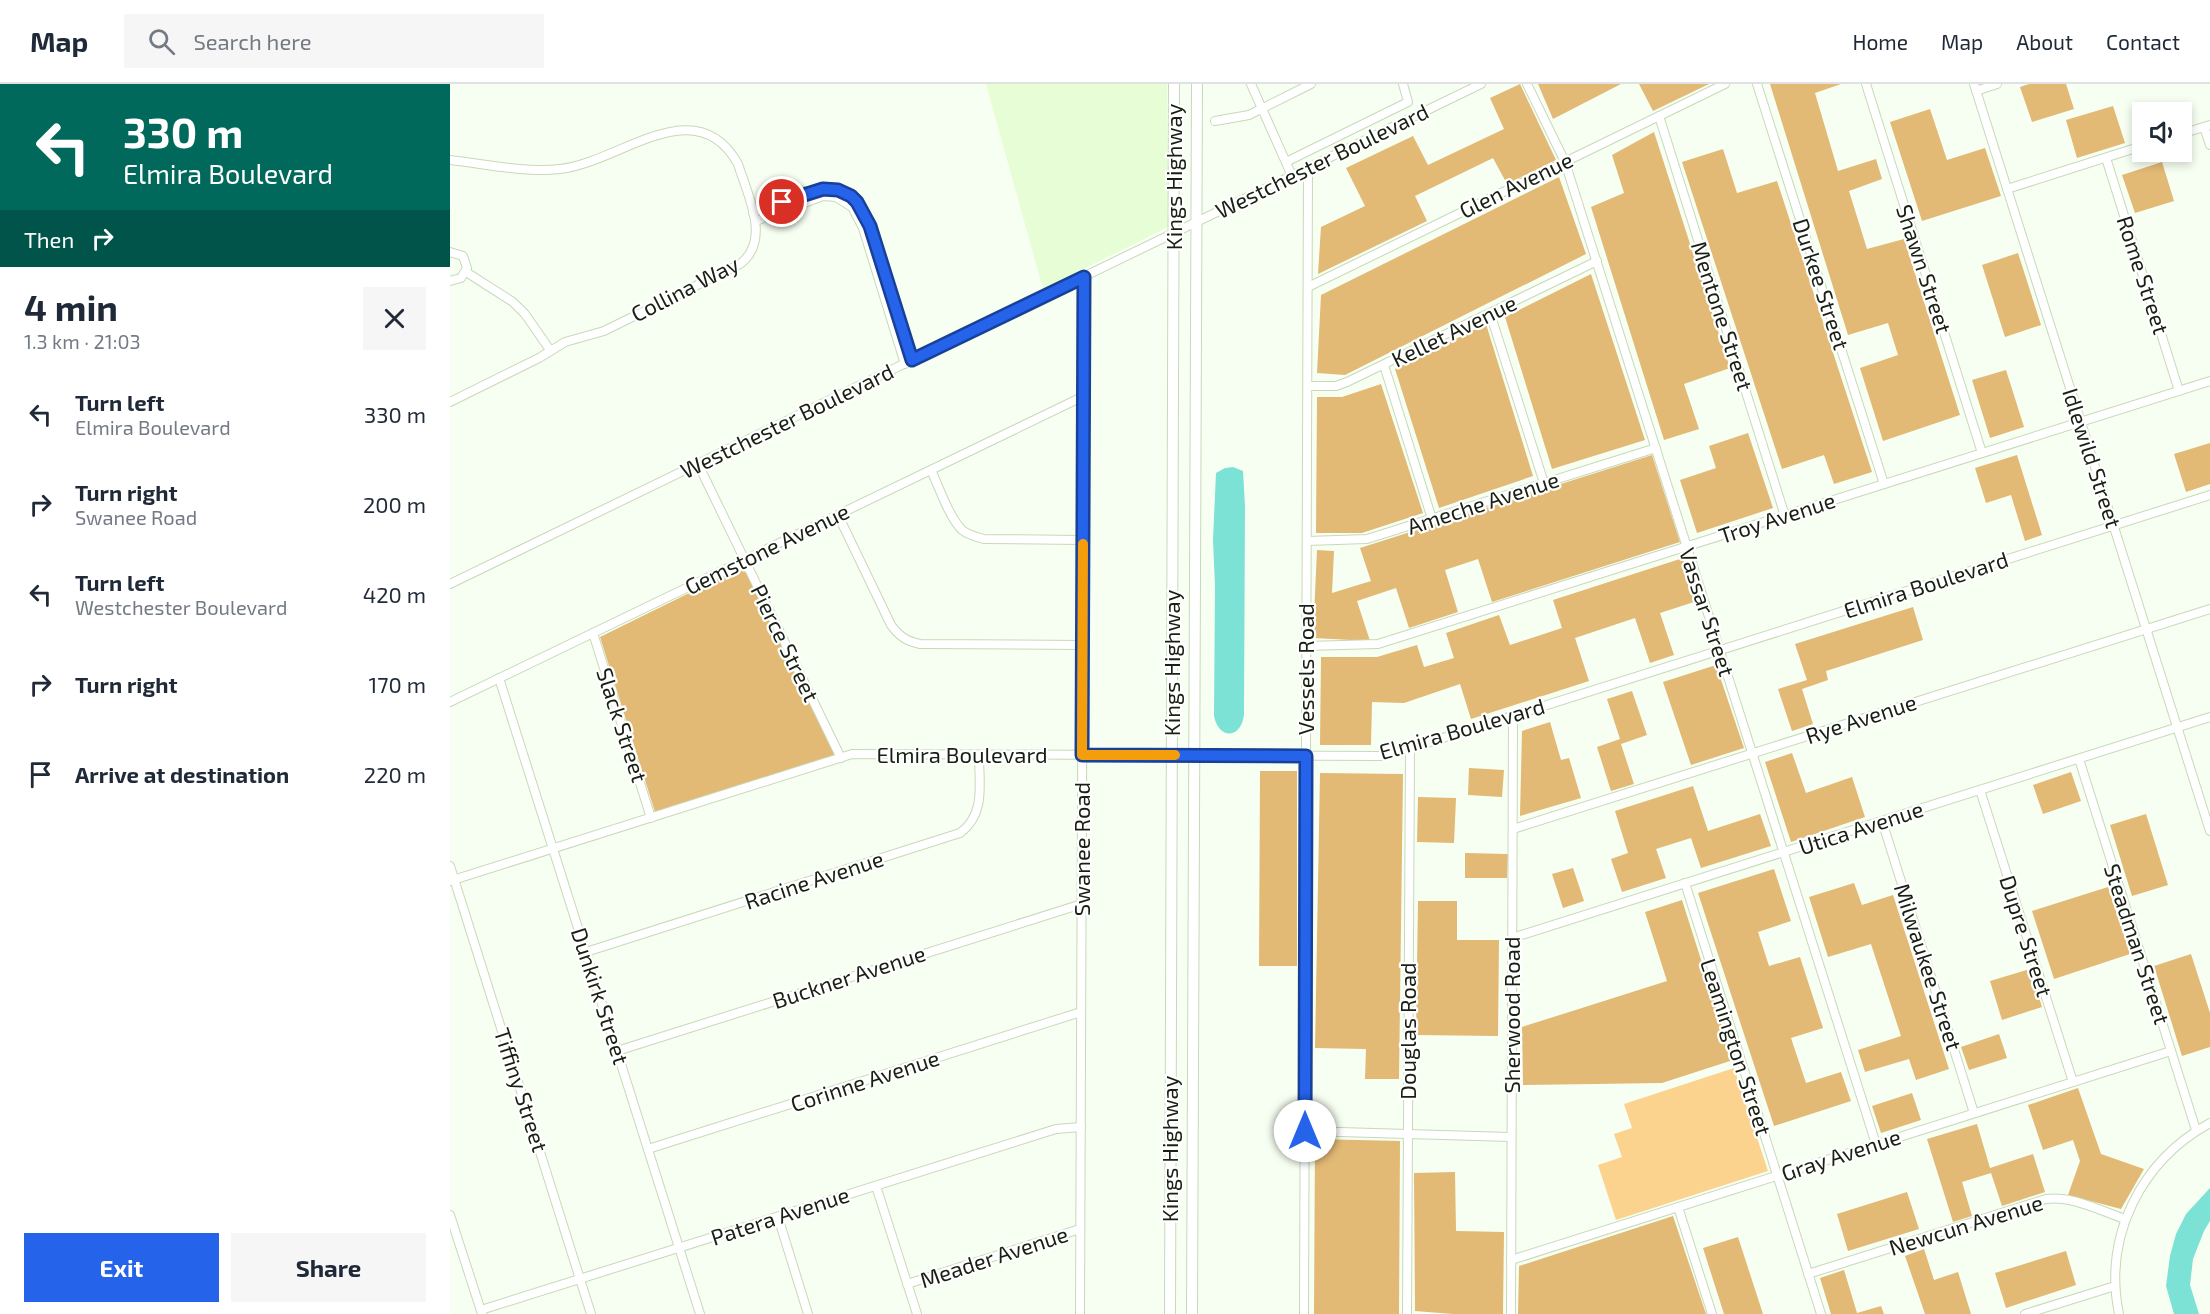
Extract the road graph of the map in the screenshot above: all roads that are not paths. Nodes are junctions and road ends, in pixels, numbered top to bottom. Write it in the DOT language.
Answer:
graph roads {
  1 [pos="1174,84"];
  2 [pos="1197,84"];
  3 [pos="1251,84"];
  4 [pos="1311,84"];
  5 [pos="1403,84"];
  6 [pos="1481,84"];
  7 [pos="1527,84"];
  8 [pos="1725,84"];
  9 [pos="1757,84"];
  10 [pos="1866,84"];
  11 [pos="1997,84"];
  12 [pos="1975,87"];
  13 [pos="1262,108"];
  14 [pos="1659,116"];
  15 [pos="1215,121"];
  16 [pos="2207,126"];
  17 [pos="2192,131"];
  18 [pos="2210,145"];
  19 [pos="2132,149"];
  20 [pos="2106,158"];
  21 [pos="450,160"];
  22 [pos="1286,162"];
  23 [pos="1565,162"];
  24 [pos="1308,168"];
  25 [pos="1292,176"];
  26 [pos="2007,189"];
  27 [pos="844,196"];
  28 [pos="778,206"];
  29 [pos="754,217"];
  30 [pos="1196,223"];
  31 [pos="1173,234"];
  32 [pos="450,252"];
  33 [pos="1597,261"];
  34 [pos="466,272"];
  35 [pos="1084,277"];
  36 [pos="450,281"];
  37 [pos="1308,287"];
  38 [pos="1490,313"];
  39 [pos="550,350"];
  40 [pos="908,362"];
  41 [pos="1384,365"];
  42 [pos="2210,381"];
  43 [pos="1308,386"];
  44 [pos="2179,391"];
  45 [pos="1084,396"];
  46 [pos="450,402"];
  47 [pos="2081,422"];
  48 [pos="1656,448"];
  49 [pos="1982,453"];
  50 [pos="698,464"];
  51 [pos="931,470"];
  52 [pos="1544,483"];
  53 [pos="1884,484"];
  54 [pos="2210,495"];
  55 [pos="838,515"];
  56 [pos="1785,516"];
  57 [pos="1432,519"];
  58 [pos="2114,526"];
  59 [pos="1083,540"];
  60 [pos="1307,541"];
  61 [pos="1687,547"];
  62 [pos="745,560"];
  63 [pos="450,584"];
  64 [pos="2210,609"];
  65 [pos="2146,629"];
  66 [pos="593,633"];
  67 [pos="1083,645"];
  68 [pos="1306,646"];
  69 [pos="1719,650"];
  70 [pos="499,678"];
  71 [pos="450,702"];
  72 [pos="1513,715"];
  73 [pos="2210,717"];
  74 [pos="2177,728"];
  75 [pos="1410,748"];
  76 [pos="1752,754"];
  77 [pos="979,755"];
  78 [pos="1082,755"];
  79 [pos="1172,755"];
  80 [pos="1194,756"];
  81 [pos="1306,756"];
  82 [pos="841,758"];
  83 [pos="2079,759"];
  84 [pos="1980,790"];
  85 [pos="651,818"];
  86 [pos="1882,821"];
  87 [pos="1513,829"];
  88 [pos="2210,831"];
  89 [pos="553,849"];
  90 [pos="1783,852"];
  91 [pos="450,866"];
  92 [pos="452,881"];
  93 [pos="1685,883"];
  94 [pos="1082,904"];
  95 [pos="1512,938"];
  96 [pos="586,952"];
  97 [pos="1081,1012"];
  98 [pos="617,1051"];
  99 [pos="2171,1051"];
  100 [pos="2073,1082"];
  101 [pos="1974,1113"];
  102 [pos="2210,1123"];
  103 [pos="1081,1127"];
  104 [pos="2196,1130"];
  105 [pos="1305,1131"];
  106 [pos="1408,1134"];
  107 [pos="1511,1137"];
  108 [pos="1875,1144"];
  109 [pos="648,1149"];
  110 [pos="1777,1176"];
  111 [pos="876,1186"];
  112 [pos="1678,1207"];
  113 [pos="450,1215"];
  114 [pos="777,1217"];
  115 [pos="2125,1220"];
  116 [pos="1080,1229"];
  117 [pos="679,1248"];
  118 [pos="1511,1260"];
  119 [pos="1808,1274"];
  120 [pos="580,1279"];
  121 [pos="907,1284"];
  122 [pos="2115,1286"];
  123 [pos="482,1312"];
  124 [pos="591,1314"];
  125 [pos="700,1314"];
  126 [pos="808,1314"];
  127 [pos="917,1314"];
  128 [pos="1080,1314"];
  129 [pos="1170,1314"];
  130 [pos="1192,1314"];
  131 [pos="1304,1314"];
  132 [pos="1407,1314"];
  133 [pos="1511,1314"];
  134 [pos="1712,1314"];
  135 [pos="1821,1314"];
  136 [pos="2025,1314"];
  137 [pos="2119,1314"];
  1 -- 31 [label="main road, Kings Highway"];
  2 -- 30 [label="main road, Kings Highway"];
  3 -- 13 [label="street"];
  4 -- 13 [label="street"];
  5 -- 22 [label="street"];
  6 -- 24 [label="street, Westchester Boulevard"];
  7 -- 23 [label="street, Vassar Street"];
  8 -- 14 [label="street, Glen Avenue"];
  9 -- 53 [label="street, Durkee Street"];
  10 -- 49 [label="street, Shawn Street"];
  11 -- 12 [label="street"];
  12 -- 26 [label="street, Idlewild Street"];
  13 -- 15 [label="street"];
  13 -- 22 [label="street"];
  14 -- 23 [label="street, Glen Avenue"];
  14 -- 56 [label="street, Mentone Street"];
  16 -- 17 [label="street"];
  16 -- 18 [label="street"];
  19 -- 20 [label="street"];
  20 -- 26 [label="street"];
  20 -- 44 [label="street, Rome Street"];
  21 -- 29 [label="street, Collina Way"];
  22 -- 25 [label="street"];
  23 -- 33 [label="street, Vassar Street"];
  23 -- 37 [label="street, Glen Avenue"];
  24 -- 25 [label="street, Westchester Boulevard"];
  24 -- 37 [label="street, Vessels Road"];
  25 -- 30 [label="street, Westchester Boulevard"];
  26 -- 47 [label="street, Idlewild Street"];
  27 -- 28 [label="street"];
  27 -- 28 [label="street"];
  27 -- 40 [label="street"];
  28 -- 29 [label="street"];
  29 -- 39 [label="street, Collina Way"];
  30 -- 31 [label="street, Westchester Boulevard"];
  30 -- 80 [label="main road, Kings Highway"];
  31 -- 35 [label="street, Westchester Boulevard"];
  31 -- 79 [label="main road, Kings Highway"];
  32 -- 34 [label="street"];
  33 -- 38 [label="street, Kellet Avenue"];
  33 -- 48 [label="street, Vassar Street"];
  34 -- 36 [label="street"];
  34 -- 39 [label="street"];
  35 -- 40 [label="street, Westchester Boulevard"];
  35 -- 45 [label="street, Swanee Road"];
  37 -- 43 [label="street, Vessels Road"];
  38 -- 41 [label="street, Kellet Avenue"];
  38 -- 52 [label="street"];
  39 -- 46 [label="street, Collina Way"];
  40 -- 50 [label="street, Westchester Boulevard"];
  41 -- 43 [label="street, Kellet Avenue"];
  41 -- 57 [label="street"];
  42 -- 44 [label="street, Troy Avenue"];
  43 -- 60 [label="street, Vessels Road"];
  44 -- 47 [label="street, Troy Avenue"];
  45 -- 51 [label="street, Gemstone Avenue"];
  45 -- 59 [label="street, Swanee Road"];
  47 -- 49 [label="street, Troy Avenue"];
  47 -- 58 [label="street, Idlewild Street"];
  48 -- 52 [label="street, Ameche Avenue"];
  48 -- 61 [label="street, Vassar Street"];
  49 -- 53 [label="street, Troy Avenue"];
  50 -- 62 [label="street, Pierce Street"];
  50 -- 63 [label="street, Westchester Boulevard"];
  51 -- 55 [label="street, Gemstone Avenue"];
  51 -- 59 [label="street"];
  52 -- 57 [label="street, Ameche Avenue"];
  53 -- 56 [label="street, Troy Avenue"];
  54 -- 58 [label="street, Elmira Boulevard"];
  55 -- 62 [label="street, Gemstone Avenue"];
  55 -- 67 [label="street"];
  56 -- 61 [label="street, Troy Avenue"];
  57 -- 60 [label="street, Ameche Avenue"];
  58 -- 65 [label="street, Idlewild Street"];
  58 -- 69 [label="street, Elmira Boulevard"];
  59 -- 67 [label="street, Swanee Road"];
  60 -- 68 [label="street, Vessels Road"];
  61 -- 68 [label="street, Troy Avenue"];
  61 -- 69 [label="street, Vassar Street"];
  62 -- 66 [label="street, Gemstone Avenue"];
  62 -- 82 [label="street, Pierce Street"];
  64 -- 65 [label="street, Rye Avenue"];
  65 -- 74 [label="street, Idlewild Street"];
  65 -- 76 [label="street, Rye Avenue"];
  66 -- 70 [label="street, Gemstone Avenue"];
  66 -- 85 [label="street, Slack Street"];
  67 -- 78 [label="street, Swanee Road"];
  68 -- 81 [label="street, Vessels Road"];
  69 -- 72 [label="street, Elmira Boulevard"];
  69 -- 76 [label="street, Vassar Street"];
  70 -- 71 [label="street, Gemstone Avenue"];
  70 -- 89 [label="street, Dunkirk Street"];
  72 -- 75 [label="street, Elmira Boulevard"];
  72 -- 87 [label="street, Sherwood Road"];
  73 -- 74 [label="street, Utica Avenue"];
  74 -- 83 [label="street, Utica Avenue"];
  74 -- 88 [label="street, Idlewild Street"];
  75 -- 81 [label="street, Elmira Boulevard"];
  75 -- 106 [label="street, Douglas Road"];
  76 -- 87 [label="street, Rye Avenue"];
  76 -- 90 [label="street, Vassar Street"];
  77 -- 78 [label="street, Elmira Boulevard"];
  77 -- 82 [label="street, Elmira Boulevard"];
  77 -- 96 [label="street, Racine Avenue"];
  78 -- 79 [label="street, Elmira Boulevard"];
  78 -- 94 [label="street, Swanee Road"];
  79 -- 80 [label="street, Elmira Boulevard"];
  79 -- 129 [label="main road, Kings Highway"];
  80 -- 81 [label="street, Elmira Boulevard"];
  80 -- 130 [label="main road, Kings Highway"];
  81 -- 105 [label="street, Vessels Road"];
  82 -- 85 [label="street, Elmira Boulevard"];
  83 -- 84 [label="street, Utica Avenue"];
  83 -- 99 [label="street, Steadman Street"];
  84 -- 86 [label="street, Utica Avenue"];
  84 -- 100 [label="street, Dupre Street"];
  85 -- 89 [label="street, Elmira Boulevard"];
  86 -- 90 [label="street, Utica Avenue"];
  86 -- 101 [label="street, Milwaukee Street"];
  87 -- 95 [label="street, Sherwood Road"];
  89 -- 92 [label="street, Elmira Boulevard"];
  89 -- 96 [label="street, Dunkirk Street"];
  90 -- 93 [label="street, Utica Avenue"];
  90 -- 108 [label="street, Vassar Street"];
  91 -- 92 [label="street, Tiffiny Street"];
  92 -- 120 [label="street, Tiffiny Street"];
  93 -- 95 [label="street, Utica Avenue"];
  93 -- 110 [label="street, Leamington Street"];
  94 -- 97 [label="street, Swanee Road"];
  94 -- 98 [label="street, Buckner Avenue"];
  95 -- 107 [label="street, Sherwood Road"];
  96 -- 98 [label="street, Dunkirk Street"];
  97 -- 103 [label="street, Swanee Road"];
  97 -- 109 [label="street, Corinne Avenue"];
  98 -- 109 [label="street, Dunkirk Street"];
  99 -- 100 [label="street, Gray Avenue"];
  99 -- 104 [label="street, Steadman Street"];
  100 -- 101 [label="street, Gray Avenue"];
  101 -- 108 [label="street, Gray Avenue"];
  102 -- 104 [label="street"];
  103 -- 111 [label="street, Patera Avenue"];
  103 -- 116 [label="street, Swanee Road"];
  104 -- 115 [label="street"];
  105 -- 106 [label="street"];
  105 -- 131 [label="street, Vessels Road"];
  106 -- 107 [label="street"];
  106 -- 132 [label="street, Douglas Road"];
  107 -- 118 [label="street, Sherwood Road"];
  108 -- 110 [label="street, Gray Avenue"];
  109 -- 117 [label="street, Dunkirk Street"];
  110 -- 112 [label="street, Gray Avenue"];
  110 -- 119 [label="street, Leamington Street"];
  111 -- 114 [label="street, Patera Avenue"];
  111 -- 121 [label="street"];
  112 -- 118 [label="street, Gray Avenue"];
  112 -- 134 [label="street"];
  113 -- 123 [label="street"];
  114 -- 117 [label="street, Patera Avenue"];
  114 -- 126 [label="street"];
  115 -- 119 [label="street, Newcun Avenue"];
  115 -- 122 [label="street"];
  116 -- 121 [label="street, Meader Avenue"];
  116 -- 128 [label="street, Swanee Road"];
  117 -- 120 [label="street, Patera Avenue"];
  117 -- 125 [label="street, Dunkirk Street"];
  118 -- 133 [label="street, Sherwood Road"];
  119 -- 135 [label="street, Leamington Street"];
  120 -- 123 [label="street, Patera Avenue"];
  120 -- 124 [label="street, Tiffiny Street"];
  121 -- 127 [label="street"];
  122 -- 136 [label="street"];
  122 -- 137 [label="street"];
}
